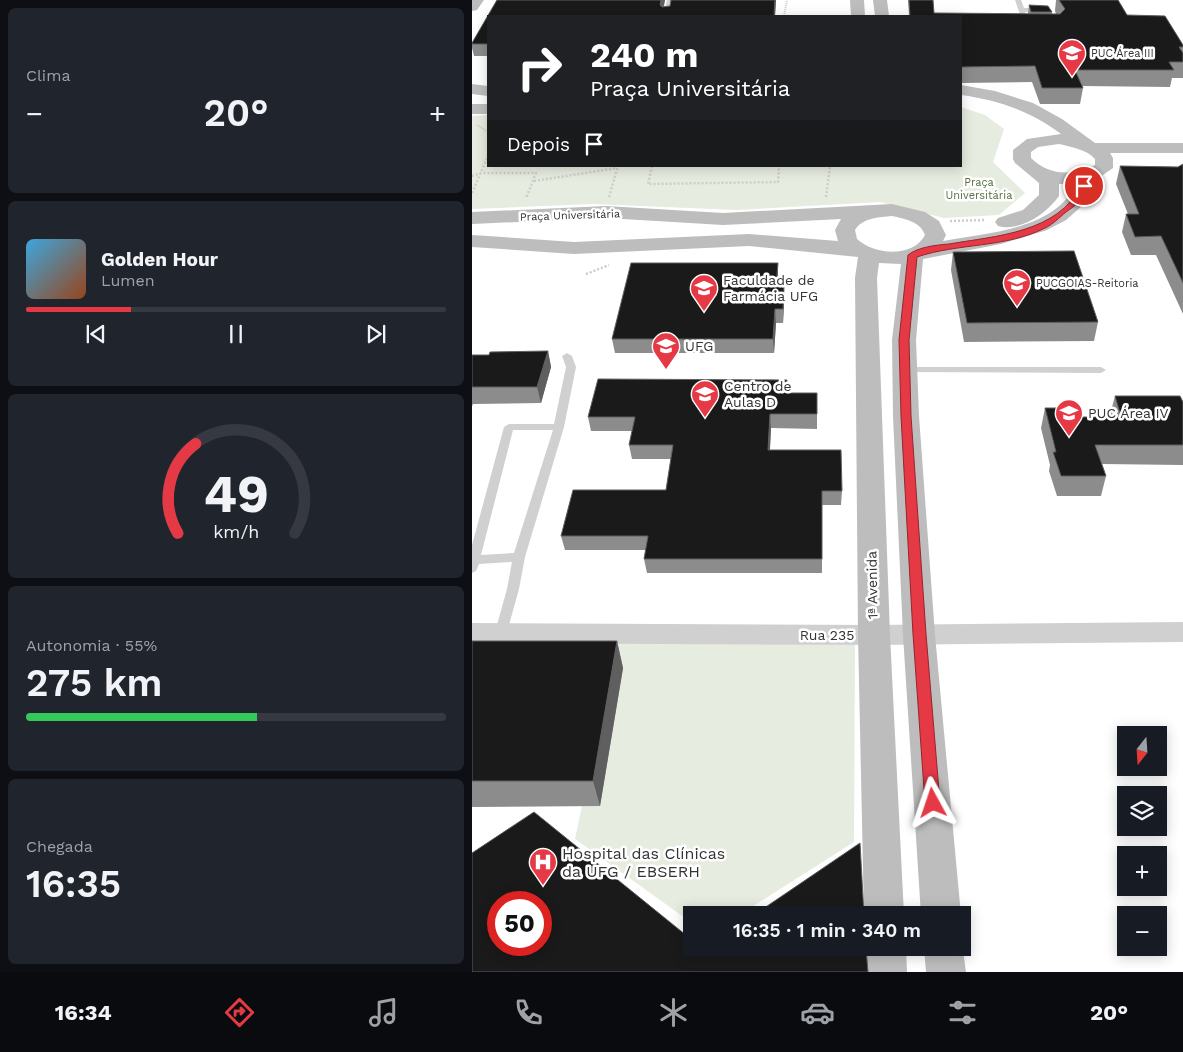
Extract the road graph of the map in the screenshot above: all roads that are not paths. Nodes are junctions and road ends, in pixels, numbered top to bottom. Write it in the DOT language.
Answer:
graph roads {
  1 [pos="477,0"];
  2 [pos="670,0"];
  3 [pos="857,0"];
  4 [pos="880,0"];
  5 [pos="1018,0"];
  6 [pos="472,7"];
  7 [pos="1022,10"];
  8 [pos="1050,11"];
  9 [pos="666,15"];
  10 [pos="858,15"];
  11 [pos="882,15"];
  12 [pos="1034,25"];
  13 [pos="472,88"];
  14 [pos="962,90"];
  15 [pos="487,91"];
  16 [pos="962,100"];
  17 [pos="472,109"];
  18 [pos="487,109"];
  19 [pos="1036,142"];
  20 [pos="1088,146"];
  21 [pos="1182,148"];
  22 [pos="1124,168"];
  23 [pos="1098,171"];
  24 [pos="1043,175"];
  25 [pos="877,211"];
  26 [pos="472,218"];
  27 [pos="930,222"];
  28 [pos="472,241"];
  29 [pos="862,252"];
  30 [pos="914,255"];
  31 [pos="567,356"];
  32 [pos="905,370"];
  33 [pos="1101,370"];
  34 [pos="559,427"];
  35 [pos="519,557"];
  36 [pos="473,564"];
  37 [pos="501,632"];
  38 [pos="1182,632"];
  39 [pos="472,633"];
  40 [pos="919,634"];
  41 [pos="874,635"];
  42 [pos="884,906"];
  43 [pos="941,906"];
  44 [pos="886,956"];
  45 [pos="945,956"];
  46 [pos="887,972"];
  47 [pos="946,972"];
  1 -- 6 [label="main road"];
  2 -- 9 [label="lane"];
  3 -- 10 [label="main road"];
  4 -- 11 [label="main road"];
  5 -- 7 [label="lane"];
  7 -- 8 [label="lane"];
  7 -- 12 [label="lane"];
  13 -- 15 [label="main road"];
  14 -- 20 [label="main road"];
  16 -- 19 [label="main road"];
  17 -- 18 [label="main road"];
  19 -- 20 [label="main road"];
  19 -- 24 [label="main road"];
  20 -- 21 [label="main road"];
  20 -- 23 [label="main road"];
  22 -- 23 [label="main road"];
  23 -- 24 [label="main road"];
  23 -- 30 [label="main road"];
  24 -- 27 [label="main road"];
  25 -- 26 [label="main road, Praça Universitária"];
  25 -- 27 [label="main road, Praça Universitária"];
  25 -- 29 [label="main road"];
  27 -- 30 [label="main road"];
  28 -- 29 [label="main road"];
  29 -- 30 [label="main road"];
  29 -- 41 [label="main road, 1ª Avenida"];
  30 -- 32 [label="main road"];
  31 -- 34 [label="lane"];
  32 -- 33 [label="lane"];
  32 -- 40 [label="main road"];
  34 -- 35 [label="lane"];
  34 -- 36 [label="lane"];
  35 -- 36 [label="lane"];
  35 -- 37 [label="lane"];
  37 -- 39 [label="street, Rua 235"];
  37 -- 41 [label="street, Rua 235"];
  38 -- 40 [label="street, Rua 235"];
  40 -- 41 [label="street, Rua 235"];
  40 -- 43 [label="main road"];
  41 -- 42 [label="main road, 1ª Avenida"];
  44 -- 46 [label="main road"];
  45 -- 47 [label="main road"];
}
